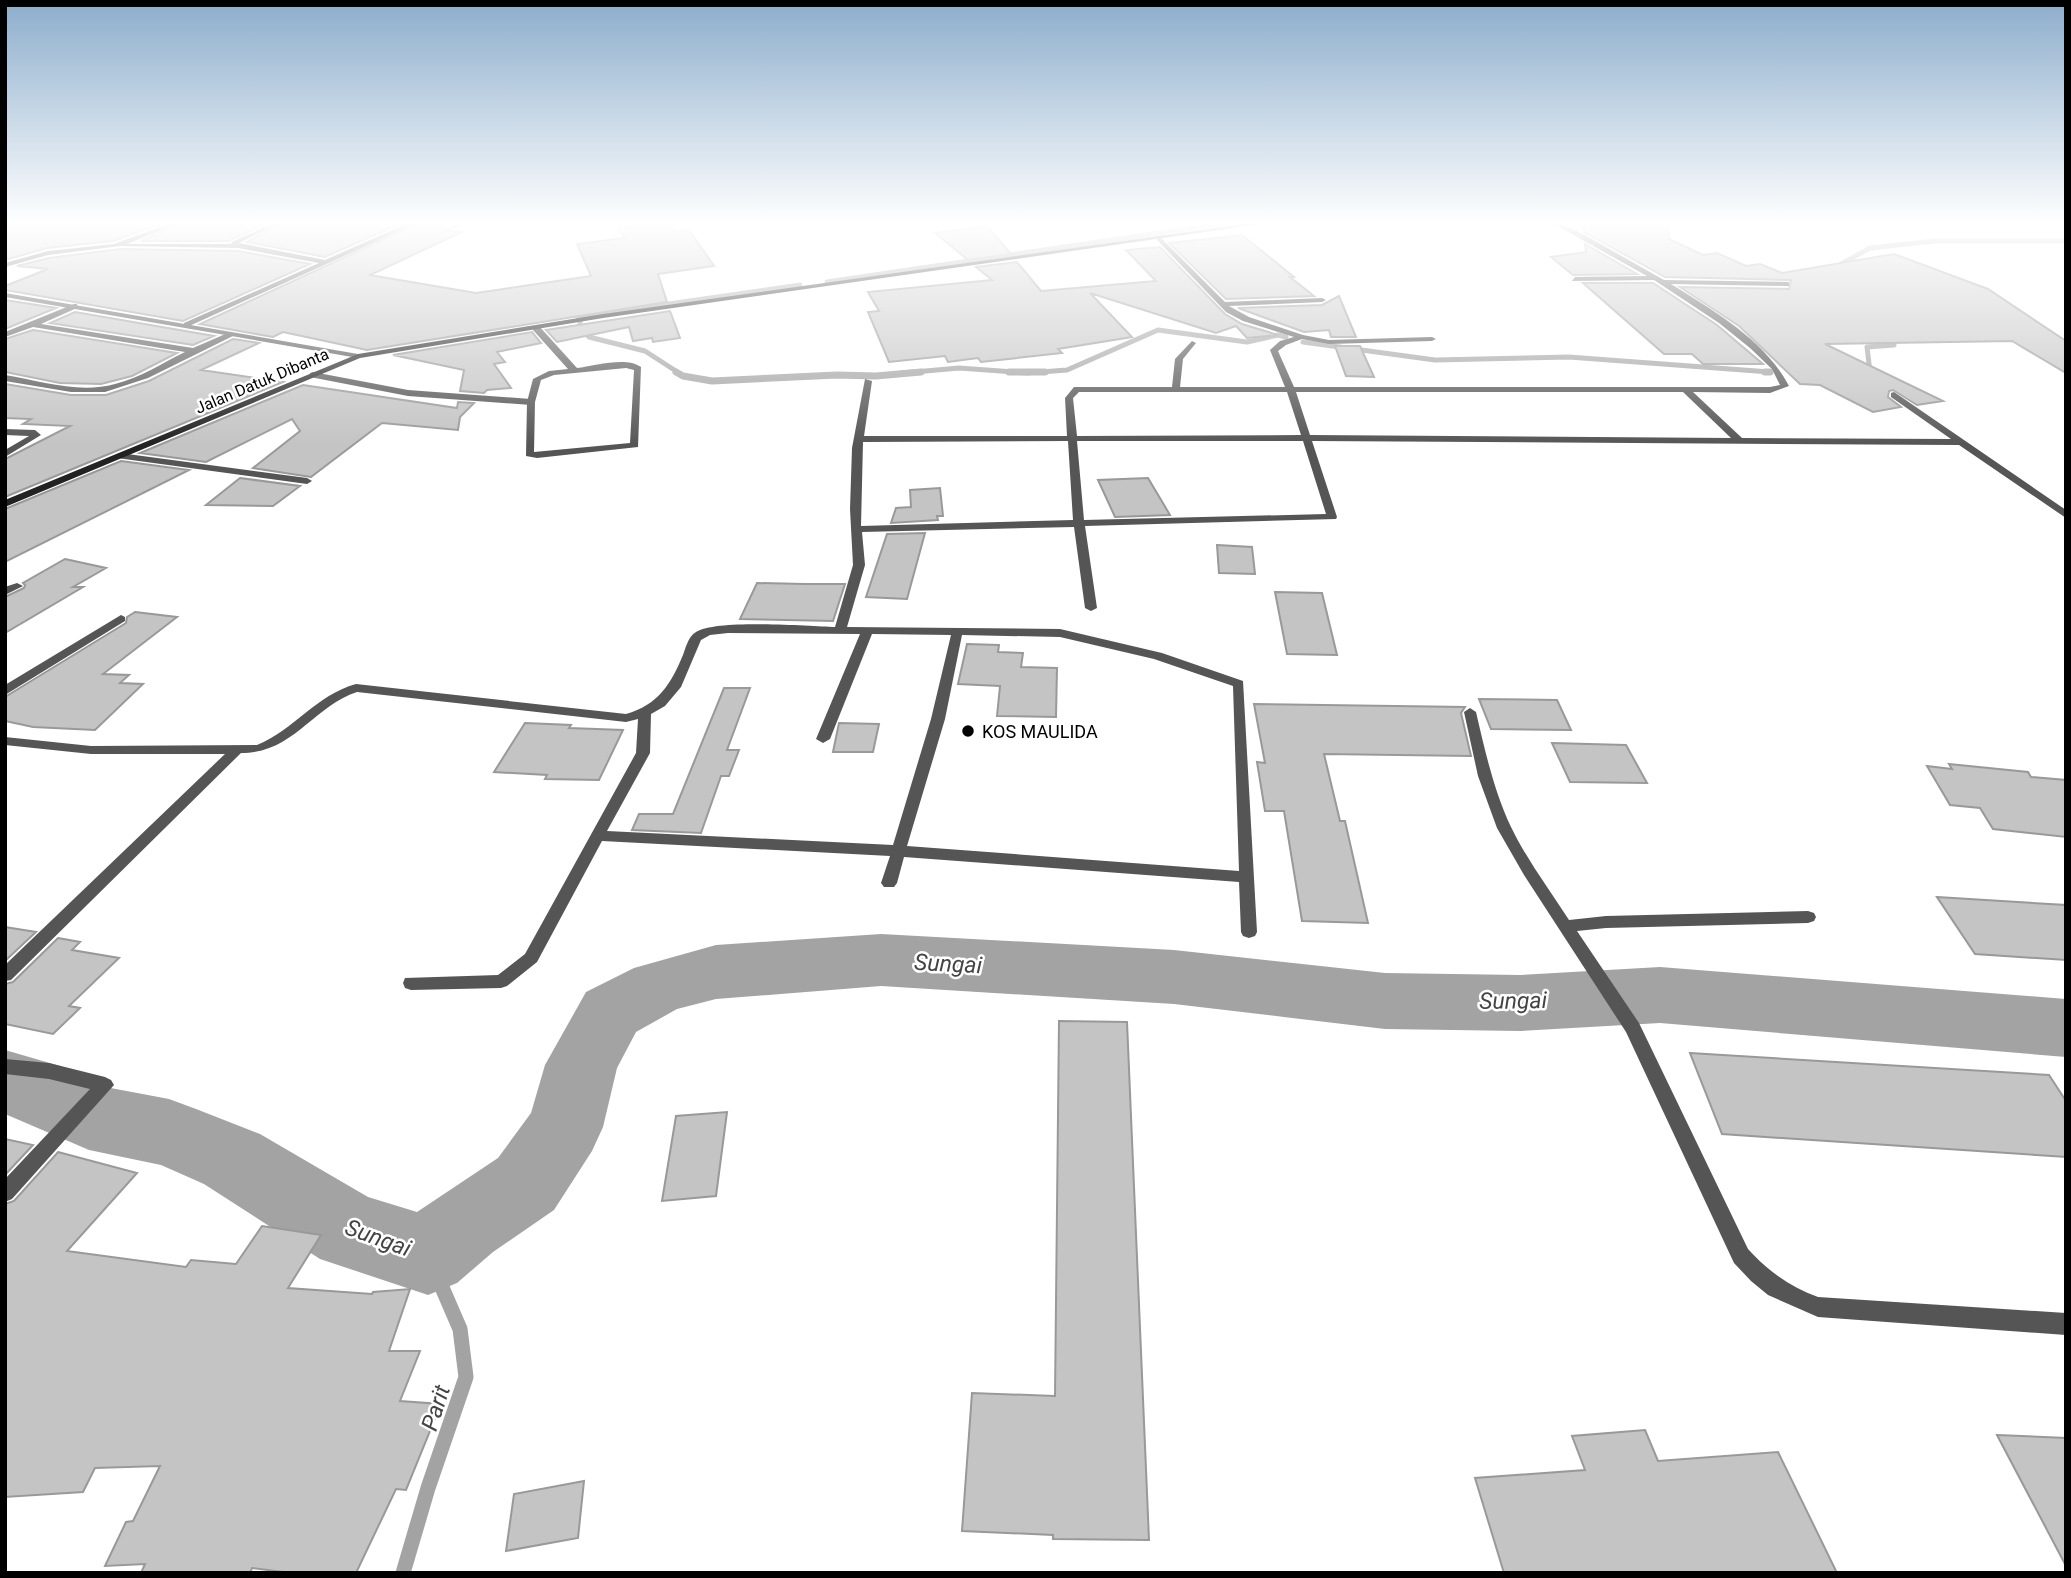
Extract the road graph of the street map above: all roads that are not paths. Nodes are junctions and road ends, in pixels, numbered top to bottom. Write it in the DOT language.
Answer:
graph roads {
  1 [pos="25,298"];
  2 [pos="246,298"];
  3 [pos="736,298"];
  4 [pos="1217,298"];
  5 [pos="1684,298"];
  6 [pos="1322,300"];
  7 [pos="1223,304"];
  8 [pos="74,306"];
  9 [pos="32,325"];
  10 [pos="187,325"];
  11 [pos="536,328"];
  12 [pos="233,334"];
  13 [pos="5,335"];
  14 [pos="1302,337"];
  15 [pos="1432,339"];
  16 [pos="1192,343"];
  17 [pos="194,351"];
  18 [pos="358,356"];
  19 [pos="575,370"];
  20 [pos="313,375"];
  21 [pos="5,378"];
  22 [pos="868,381"];
  23 [pos="1176,388"];
  24 [pos="1290,388"];
  25 [pos="1684,389"];
  26 [pos="1894,395"];
  27 [pos="531,402"];
  28 [pos="5,432"];
  29 [pos="1072,438"];
  30 [pos="1306,438"];
  31 [pos="859,439"];
  32 [pos="1740,441"];
  33 [pos="1963,442"];
  34 [pos="5,454"];
  35 [pos="120,456"];
  36 [pos="307,481"];
  37 [pos="6,502"];
  38 [pos="2066,514"];
  39 [pos="1079,524"];
  40 [pos="857,529"];
  41 [pos="17,586"];
  42 [pos="5,592"];
  43 [pos="1091,608"];
  44 [pos="121,619"];
  45 [pos="840,631"];
  46 [pos="867,632"];
  47 [pos="957,633"];
  48 [pos="5,691"];
  49 [pos="1470,712"];
  50 [pos="645,714"];
  51 [pos="823,739"];
  52 [pos="5,741"];
  53 [pos="237,750"];
  54 [pos="597,836"];
  55 [pos="899,851"];
  56 [pos="1246,877"];
  57 [pos="889,883"];
  58 [pos="1808,917"];
  59 [pos="1565,926"];
  60 [pos="1249,932"];
  61 [pos="5,975"];
  62 [pos="411,983"];
  63 [pos="5,1066"];
  64 [pos="5,1193"];
  65 [pos="2066,1324"];
  1 -- 8 [label="street"];
  2 -- 10 [label="street"];
  3 -- 11 [label="main road, Jalan Datuk Dibanta"];
  4 -- 7 [label="street"];
  5 -- 25 [label="street"];
  6 -- 7 [label="street"];
  7 -- 14 [label="street"];
  8 -- 9 [label="street"];
  8 -- 10 [label="street"];
  9 -- 13 [label="street"];
  9 -- 17 [label="street"];
  10 -- 12 [label="street"];
  11 -- 18 [label="main road, Jalan Datuk Dibanta"];
  11 -- 19 [label="street"];
  12 -- 17 [label="street"];
  12 -- 18 [label="street"];
  14 -- 15 [label="street"];
  14 -- 24 [label="street"];
  16 -- 23 [label="street"];
  17 -- 21 [label="street"];
  18 -- 20 [label="main road, Jalan Datuk Dibanta"];
  19 -- 27 [label="street"];
  19 -- 27 [label="street"];
  20 -- 27 [label="street"];
  20 -- 35 [label="main road, Jalan Datuk Dibanta"];
  22 -- 31 [label="street"];
  23 -- 24 [label="street"];
  23 -- 29 [label="street"];
  24 -- 25 [label="street"];
  24 -- 30 [label="street"];
  25 -- 32 [label="street"];
  26 -- 33 [label="street"];
  28 -- 34 [label="street"];
  29 -- 30 [label="street"];
  29 -- 31 [label="street"];
  29 -- 39 [label="street"];
  30 -- 32 [label="street"];
  30 -- 39 [label="street"];
  31 -- 40 [label="street"];
  32 -- 33 [label="street"];
  33 -- 38 [label="street"];
  35 -- 36 [label="street"];
  35 -- 37 [label="main road, Jalan Datuk Dibanta"];
  39 -- 40 [label="street"];
  39 -- 43 [label="street"];
  40 -- 45 [label="street"];
  41 -- 42 [label="street"];
  44 -- 48 [label="street"];
  45 -- 46 [label="street"];
  45 -- 50 [label="street"];
  46 -- 47 [label="street"];
  46 -- 51 [label="street"];
  47 -- 55 [label="street"];
  47 -- 56 [label="street"];
  49 -- 59 [label="street"];
  50 -- 53 [label="street"];
  50 -- 54 [label="street"];
  52 -- 53 [label="street"];
  53 -- 61 [label="street"];
  54 -- 55 [label="street"];
  54 -- 62 [label="street"];
  55 -- 56 [label="street"];
  55 -- 57 [label="street"];
  56 -- 60 [label="street"];
  58 -- 59 [label="street"];
  59 -- 65 [label="street"];
  63 -- 64 [label="street"];
}
